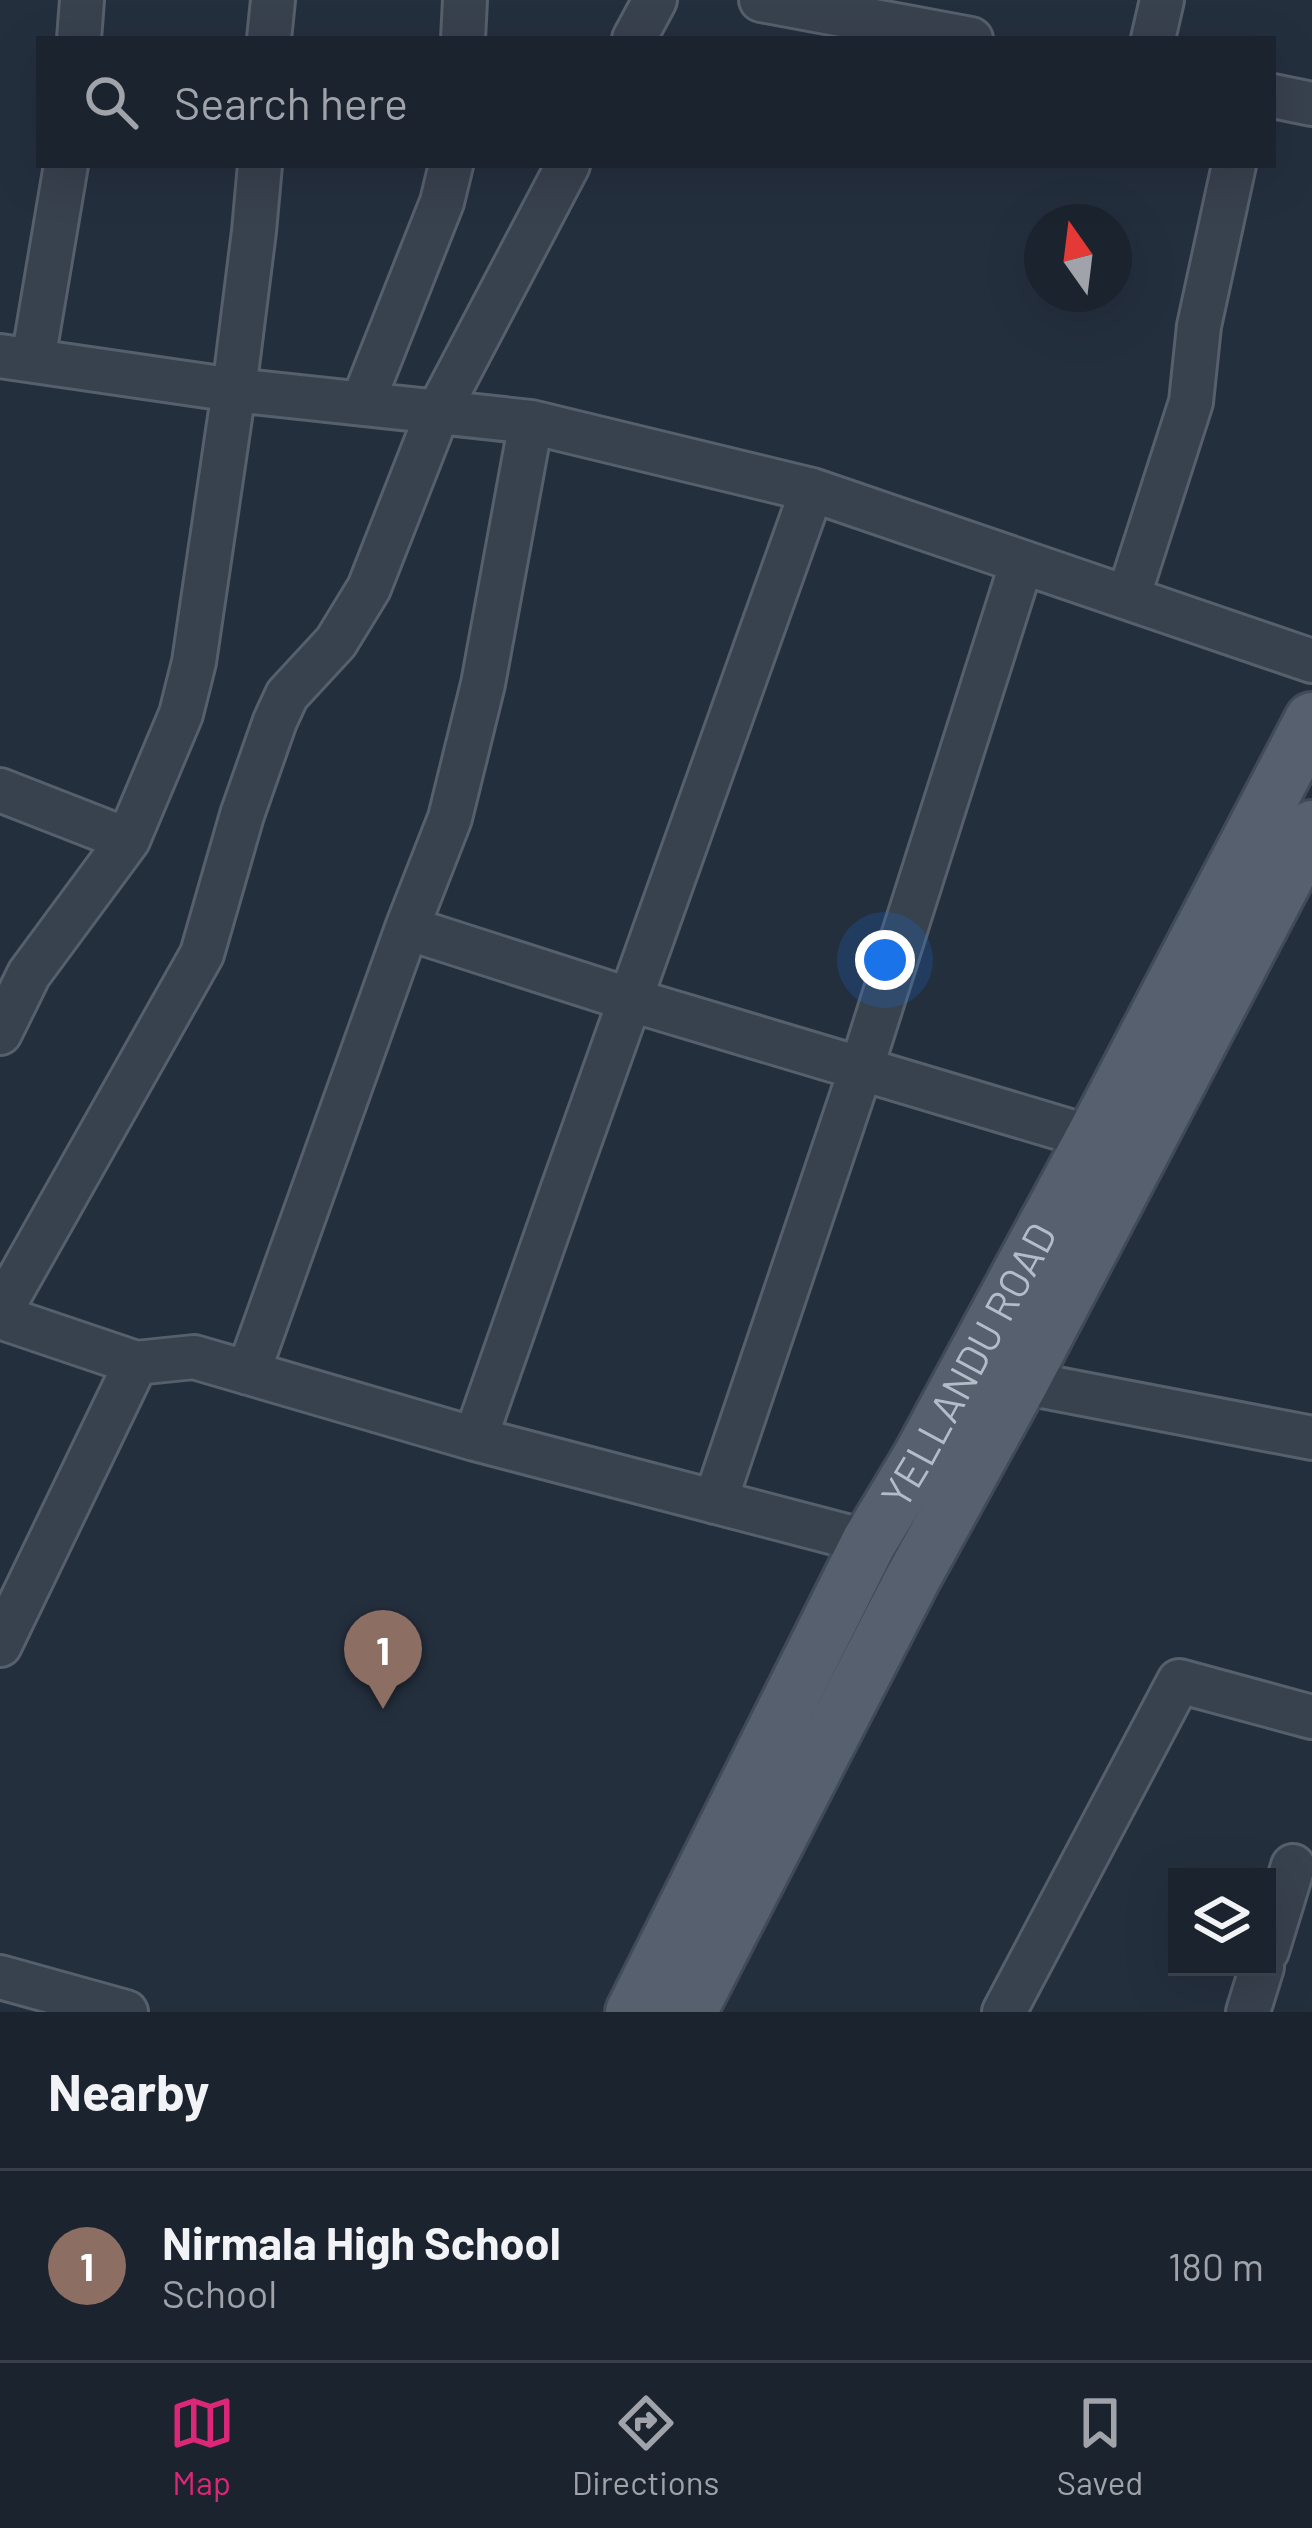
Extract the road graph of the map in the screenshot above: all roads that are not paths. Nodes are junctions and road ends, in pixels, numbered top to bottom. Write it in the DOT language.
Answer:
graph roads {
  1 [pos="82,0"];
  2 [pos="272,0"];
  3 [pos="466,0"];
  4 [pos="655,0"];
  5 [pos="761,0"];
  6 [pos="1162,0"];
  7 [pos="946,23"];
  8 [pos="79,36"];
  9 [pos="269,36"];
  10 [pos="463,36"];
  11 [pos="636,36"];
  12 [pos="1154,36"];
  13 [pos="1276,97"];
  14 [pos="1312,104"];
  15 [pos="65,168"];
  16 [pos="260,168"];
  17 [pos="451,168"];
  18 [pos="566,168"];
  19 [pos="1233,168"];
  20 [pos="17,358"];
  21 [pos="233,390"];
  22 [pos="362,404"];
  23 [pos="438,412"];
  24 [pos="531,422"];
  25 [pos="812,490"];
  26 [pos="1022,562"];
  27 [pos="1128,598"];
  28 [pos="1312,662"];
  29 [pos="1312,720"];
  30 [pos="0,790"];
  31 [pos="1312,828"];
  32 [pos="128,840"];
  33 [pos="407,928"];
  34 [pos="15,968"];
  35 [pos="628,999"];
  36 [pos="0,1034"];
  37 [pos="861,1069"];
  38 [pos="1094,1138"];
  39 [pos="0,1315"];
  40 [pos="136,1363"];
  41 [pos="248,1372"];
  42 [pos="1021,1382"];
  43 [pos="1312,1438"];
  44 [pos="475,1439"];
  45 [pos="943,1469"];
  46 [pos="715,1502"];
  47 [pos="869,1543"];
  48 [pos="0,1645"];
  49 [pos="1312,1717"];
  50 [pos="1293,1866"];
  51 [pos="1276,1922"];
  52 [pos="1259,1976"];
  53 [pos="0,1977"];
  54 [pos="40,2001"];
  55 [pos="126,2012"];
  56 [pos="632,2012"];
  57 [pos="689,2012"];
  58 [pos="1004,2012"];
  59 [pos="1248,2012"];
  1 -- 8 [label="street"];
  2 -- 9 [label="street"];
  3 -- 10 [label="street"];
  4 -- 11 [label="street"];
  5 -- 7 [label="street"];
  6 -- 12 [label="street"];
  13 -- 14 [label="street"];
  15 -- 20 [label="street"];
  16 -- 21 [label="street"];
  17 -- 22 [label="street"];
  18 -- 23 [label="street"];
  19 -- 27 [label="street"];
  20 -- 21 [label="street"];
  21 -- 22 [label="street"];
  21 -- 32 [label="street"];
  22 -- 23 [label="street"];
  23 -- 24 [label="street"];
  23 -- 39 [label="street"];
  24 -- 25 [label="street"];
  24 -- 33 [label="street"];
  25 -- 26 [label="street"];
  25 -- 35 [label="street"];
  26 -- 27 [label="street"];
  26 -- 37 [label="street"];
  27 -- 28 [label="street"];
  29 -- 38 [label="main road, YELLANDU ROAD"];
  30 -- 32 [label="street"];
  31 -- 42 [label="main road, YELLANDU ROAD"];
  32 -- 34 [label="street"];
  33 -- 35 [label="street"];
  33 -- 41 [label="street"];
  34 -- 36 [label="street"];
  35 -- 37 [label="street"];
  35 -- 44 [label="street"];
  37 -- 38 [label="street"];
  37 -- 46 [label="street"];
  38 -- 45 [label="main road, YELLANDU ROAD"];
  39 -- 40 [label="street"];
  40 -- 41 [label="street"];
  40 -- 48 [label="street"];
  41 -- 44 [label="street"];
  42 -- 43 [label="street"];
  42 -- 45 [label="main road, YELLANDU ROAD"];
  44 -- 46 [label="street"];
  45 -- 47 [label="main road, YELLANDU ROAD"];
  45 -- 57 [label="main road, YELLANDU ROAD"];
  46 -- 47 [label="street"];
  47 -- 56 [label="main road, YELLANDU ROAD"];
  49 -- 58 [label="street"];
  50 -- 51 [label="street"];
  52 -- 59 [label="street"];
  53 -- 54 [label="street"];
  54 -- 55 [label="street"];
}
